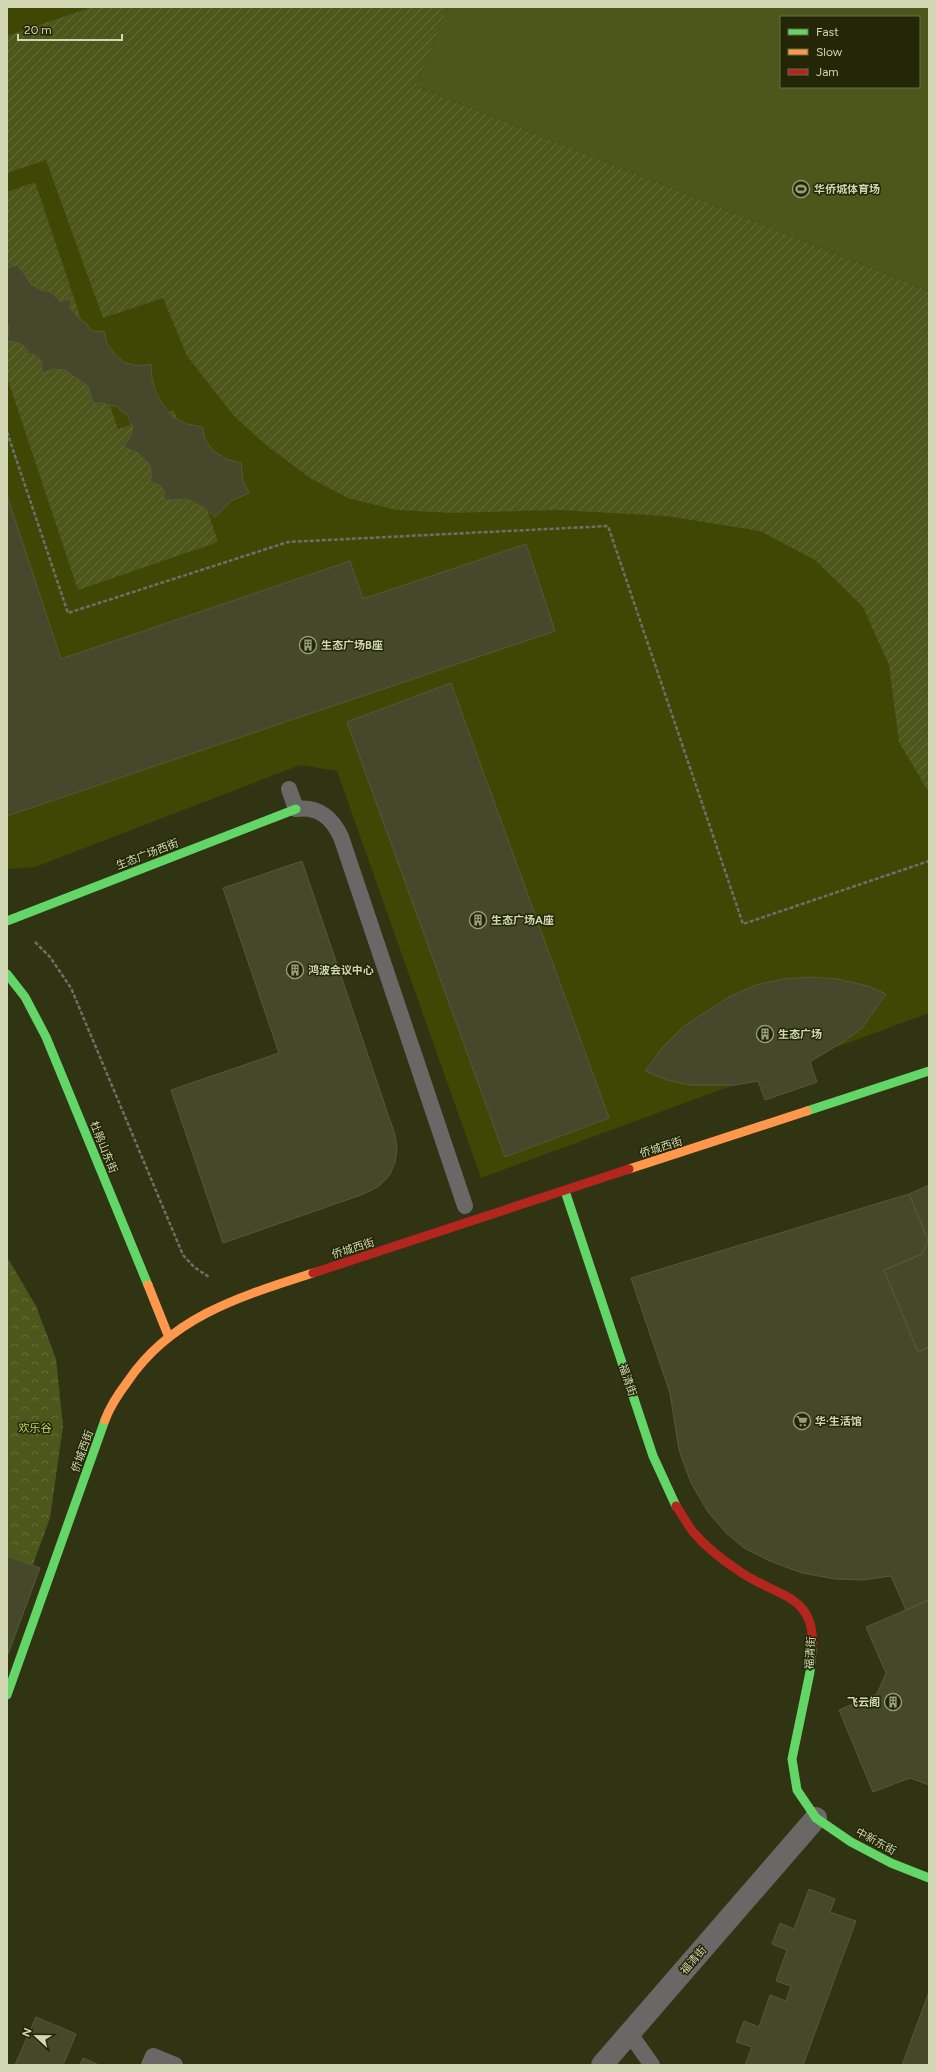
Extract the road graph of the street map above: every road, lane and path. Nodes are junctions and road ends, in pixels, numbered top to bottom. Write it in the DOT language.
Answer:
graph roads {
  1 [pos="7,432"];
  2 [pos="289,789"];
  3 [pos="296,809"];
  4 [pos="929,861"];
  5 [pos="9,920"];
  6 [pos="7,974"];
  7 [pos="929,1071"];
  8 [pos="565,1191"];
  9 [pos="464,1206"];
  10 [pos="212,1278"];
  11 [pos="168,1336"];
  12 [pos="7,1695"];
  13 [pos="816,1818"];
  14 [pos="929,1878"];
  15 [pos="630,2034"];
  16 [pos="149,2065"];
  17 [pos="175,2065"];
  18 [pos="602,2065"];
  19 [pos="652,2065"];
  1 -- 4 [label="path"];
  2 -- 3 [label="lane"];
  3 -- 5 [label="street, 生态广场西街"];
  3 -- 9 [label="lane"];
  5 -- 10 [label="path"];
  6 -- 11 [label="street, 杜鹃山东街"];
  7 -- 8 [label="street, 侨城西街"];
  8 -- 11 [label="street, 侨城西街"];
  8 -- 13 [label="street, 福清街"];
  11 -- 12 [label="street, 侨城西街"];
  13 -- 14 [label="street, 中新东街"];
  13 -- 15 [label="street, 福清街"];
  15 -- 18 [label="street, 福清街"];
  15 -- 19 [label="lane"];
  16 -- 17 [label="lane"];
}
